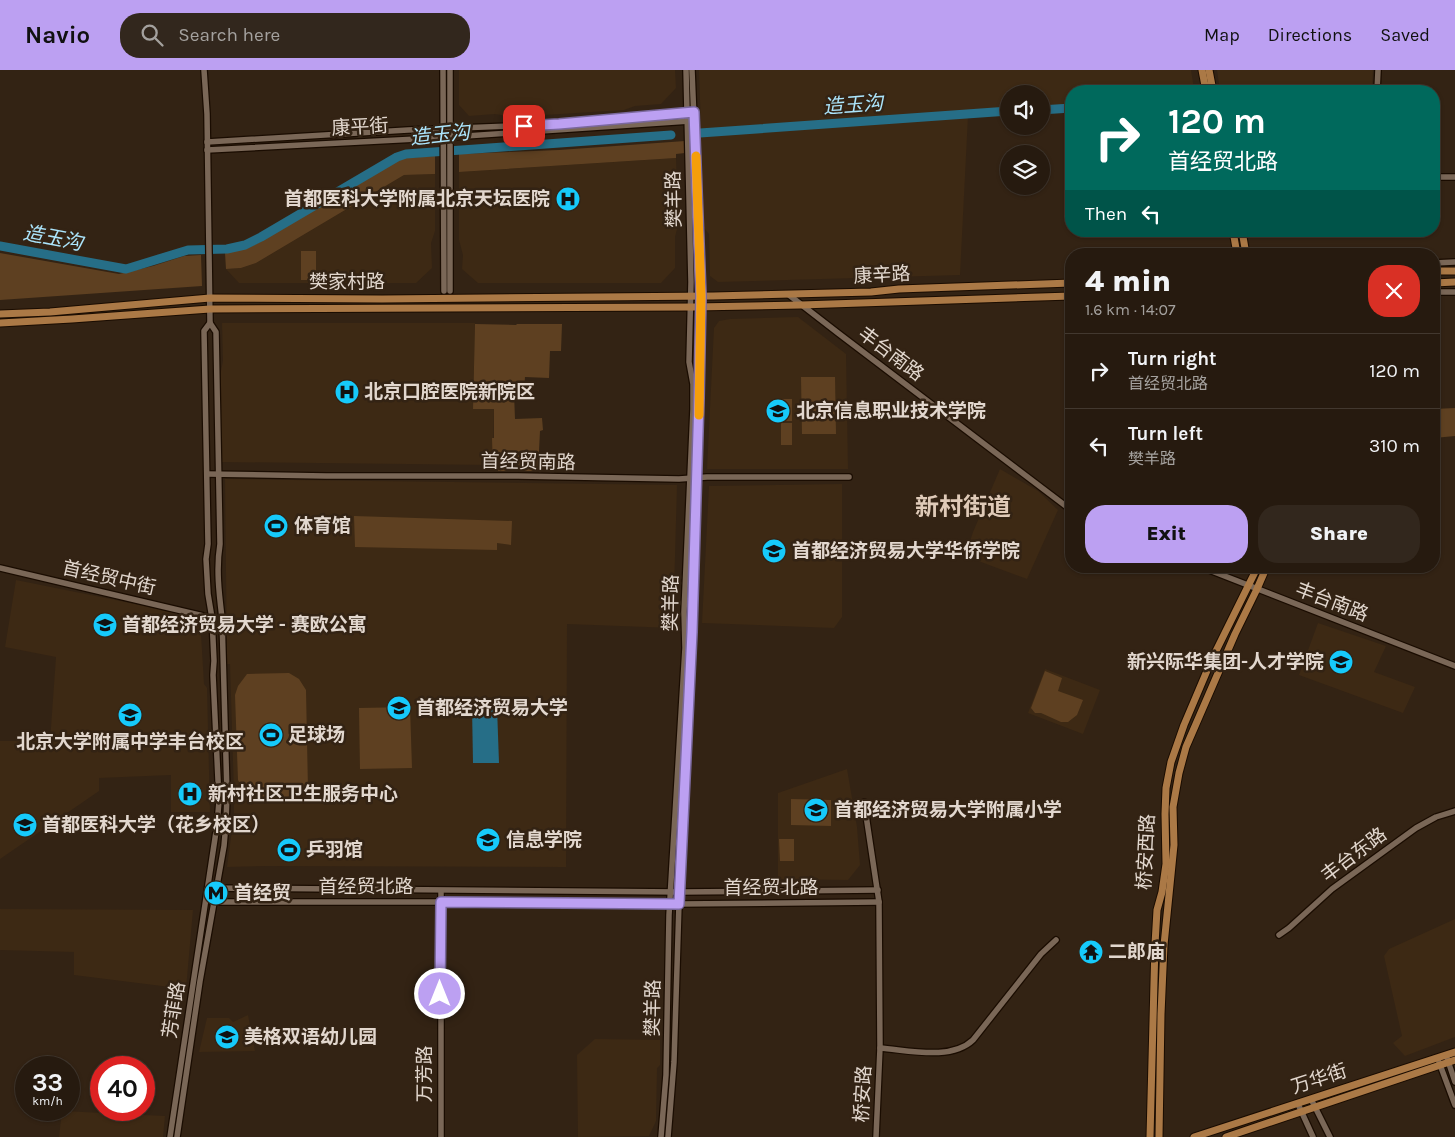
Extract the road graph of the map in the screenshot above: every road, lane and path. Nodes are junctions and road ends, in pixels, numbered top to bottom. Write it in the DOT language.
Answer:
graph roads {
  1 [pos="204,70"];
  2 [pos="443,70"];
  3 [pos="450,70"];
  4 [pos="686,70"];
  5 [pos="692,70"];
  6 [pos="1202,70"];
  7 [pos="1209,70"];
  8 [pos="1378,70"];
  9 [pos="1205,85"];
  10 [pos="1213,85"];
  11 [pos="1377,85"];
  12 [pos="691,112"];
  13 [pos="691,121"];
  14 [pos="450,128"];
  15 [pos="443,129"];
  16 [pos="450,136"];
  17 [pos="443,137"];
  18 [pos="206,142"];
  19 [pos="207,150"];
  20 [pos="1440,176"];
  21 [pos="1455,177"];
  22 [pos="1455,262"];
  23 [pos="1440,263"];
  24 [pos="1440,271"];
  25 [pos="1455,271"];
  26 [pos="447,276"];
  27 [pos="1455,282"];
  28 [pos="1065,283"];
  29 [pos="1440,283"];
  30 [pos="412,291"];
  31 [pos="447,291"];
  32 [pos="1440,292"];
  33 [pos="1455,292"];
  34 [pos="789,295"];
  35 [pos="695,296"];
  36 [pos="1065,296"];
  37 [pos="210,298"];
  38 [pos="402,298"];
  39 [pos="801,305"];
  40 [pos="695,307"];
  41 [pos="210,309"];
  42 [pos="0,314"];
  43 [pos="0,323"];
  44 [pos="210,323"];
  45 [pos="218,473"];
  46 [pos="207,474"];
  47 [pos="849,477"];
  48 [pos="690,478"];
  49 [pos="697,478"];
  50 [pos="1065,505"];
  51 [pos="0,568"];
  52 [pos="1216,573"];
  53 [pos="1255,573"];
  54 [pos="1264,573"];
  55 [pos="1249,586"];
  56 [pos="1257,589"];
  57 [pos="212,618"];
  58 [pos="1455,666"];
  59 [pos="864,802"];
  60 [pos="1455,811"];
  61 [pos="215,844"];
  62 [pos="224,844"];
  63 [pos="208,888"];
  64 [pos="216,888"];
  65 [pos="878,890"];
  66 [pos="441,891"];
  67 [pos="671,892"];
  68 [pos="680,892"];
  69 [pos="205,902"];
  70 [pos="213,902"];
  71 [pos="441,902"];
  72 [pos="879,902"];
  73 [pos="670,903"];
  74 [pos="679,904"];
  75 [pos="1279,935"];
  76 [pos="1056,940"];
  77 [pos="880,1048"];
  78 [pos="1455,1052"];
  79 [pos="1445,1060"];
  80 [pos="1455,1082"];
  81 [pos="1312,1099"];
  82 [pos="1298,1104"];
  83 [pos="1455,1105"];
  84 [pos="1315,1108"];
  85 [pos="1302,1112"];
  86 [pos="1229,1136"];
  87 [pos="170,1137"];
  88 [pos="177,1137"];
  89 [pos="440,1137"];
  90 [pos="661,1137"];
  91 [pos="668,1137"];
  92 [pos="876,1137"];
  93 [pos="1150,1137"];
  94 [pos="1159,1137"];
  95 [pos="1194,1137"];
  96 [pos="1313,1137"];
  97 [pos="1330,1137"];
  1 -- 18 [label="street"];
  2 -- 15 [label="street"];
  3 -- 14 [label="street"];
  4 -- 12 [label="street, 樊羊路"];
  5 -- 12 [label="street, 樊羊路"];
  6 -- 9 [label="main road"];
  7 -- 10 [label="main road"];
  8 -- 11 [label="street"];
  12 -- 13 [label="street, 樊羊路"];
  12 -- 14 [label="street, 康平街"];
  13 -- 16 [label="street, 康平街"];
  13 -- 35 [label="street, 樊羊路"];
  13 -- 35 [label="street, 樊羊路"];
  14 -- 15 [label="street, 康平街"];
  14 -- 16 [label="street"];
  15 -- 17 [label="street"];
  15 -- 18 [label="street, 康平街"];
  16 -- 17 [label="street, 康平街"];
  16 -- 26 [label="street"];
  17 -- 19 [label="street, 康平街"];
  17 -- 26 [label="street"];
  18 -- 19 [label="street"];
  19 -- 37 [label="street"];
  20 -- 21 [label="street"];
  22 -- 23 [label="street"];
  24 -- 25 [label="main road"];
  26 -- 31 [label="street"];
  27 -- 29 [label="main road"];
  28 -- 34 [label="main road, 康辛路"];
  30 -- 38 [label="main road"];
  32 -- 33 [label="street"];
  34 -- 35 [label="main road, 康辛路"];
  34 -- 39 [label="street, 丰台南路"];
  35 -- 38 [label="main road, 樊家村路"];
  35 -- 40 [label="street, 樊羊路"];
  35 -- 40 [label="street, 樊羊路"];
  36 -- 39 [label="main road, 康辛路"];
  37 -- 38 [label="main road, 樊家村路"];
  37 -- 41 [label="street"];
  37 -- 42 [label="main road, 樊家村路"];
  39 -- 40 [label="main road, 康辛路"];
  39 -- 50 [label="street, 丰台南路"];
  40 -- 41 [label="main road, 樊家村路"];
  40 -- 48 [label="street, 樊羊路"];
  40 -- 49 [label="street, 樊羊路"];
  41 -- 43 [label="main road, 樊家村路"];
  41 -- 44 [label="street"];
  44 -- 45 [label="street, 芳菲路"];
  44 -- 46 [label="street, 芳菲路"];
  45 -- 46 [label="street, 首经贸南路"];
  45 -- 48 [label="street, 首经贸南路"];
  45 -- 62 [label="street, 芳菲路"];
  46 -- 57 [label="street, 芳菲路"];
  47 -- 49 [label="street, 首经贸南路"];
  48 -- 49 [label="street, 首经贸南路"];
  48 -- 67 [label="street, 樊羊路"];
  49 -- 68 [label="street, 樊羊路"];
  51 -- 57 [label="street, 首经贸中街"];
  52 -- 55 [label="street, 丰台南路"];
  53 -- 55 [label="main road, 桥安西路"];
  54 -- 56 [label="main road, 桥安西路"];
  55 -- 56 [label="street, 丰台南路"];
  55 -- 93 [label="main road, 桥安西路"];
  56 -- 58 [label="street, 丰台南路"];
  56 -- 94 [label="main road, 桥安西路"];
  57 -- 61 [label="street, 芳菲路"];
  59 -- 65 [label="street"];
  60 -- 75 [label="street, 丰台东路"];
  61 -- 62 [label="street"];
  61 -- 63 [label="street, 芳菲路"];
  62 -- 64 [label="street, 芳菲路"];
  63 -- 64 [label="street, 首经贸北路"];
  63 -- 69 [label="street, 芳菲路"];
  64 -- 66 [label="street, 首经贸北路"];
  64 -- 70 [label="street, 芳菲路"];
  65 -- 68 [label="street, 首经贸北路"];
  65 -- 72 [label="street"];
  66 -- 67 [label="street, 首经贸北路"];
  66 -- 71 [label="street, 万芳路"];
  67 -- 68 [label="street, 首经贸北路"];
  67 -- 73 [label="street, 樊羊路"];
  68 -- 74 [label="street, 樊羊路"];
  69 -- 70 [label="street, 首经贸北路"];
  69 -- 87 [label="street, 芳菲路"];
  70 -- 71 [label="street, 首经贸北路"];
  70 -- 88 [label="street, 芳菲路"];
  71 -- 73 [label="street, 首经贸北路"];
  71 -- 89 [label="street, 万芳路"];
  72 -- 74 [label="street, 首经贸北路"];
  72 -- 77 [label="street"];
  73 -- 74 [label="street, 首经贸北路"];
  73 -- 90 [label="street, 樊羊路"];
  74 -- 91 [label="street, 樊羊路"];
  76 -- 77 [label="street, 桥安路"];
  77 -- 92 [label="street, 桥安路"];
  78 -- 79 [label="main road, 万华街"];
  79 -- 80 [label="street"];
  79 -- 81 [label="main road, 万华街"];
  79 -- 83 [label="street"];
  79 -- 84 [label="main road, 万华街"];
  81 -- 82 [label="main road, 万华街"];
  81 -- 84 [label="street"];
  82 -- 85 [label="street"];
  82 -- 95 [label="main road, 万华街"];
  84 -- 85 [label="main road, 万华街"];
  84 -- 97 [label="street"];
  85 -- 86 [label="main road, 万华街"];
  85 -- 96 [label="street"];
}
